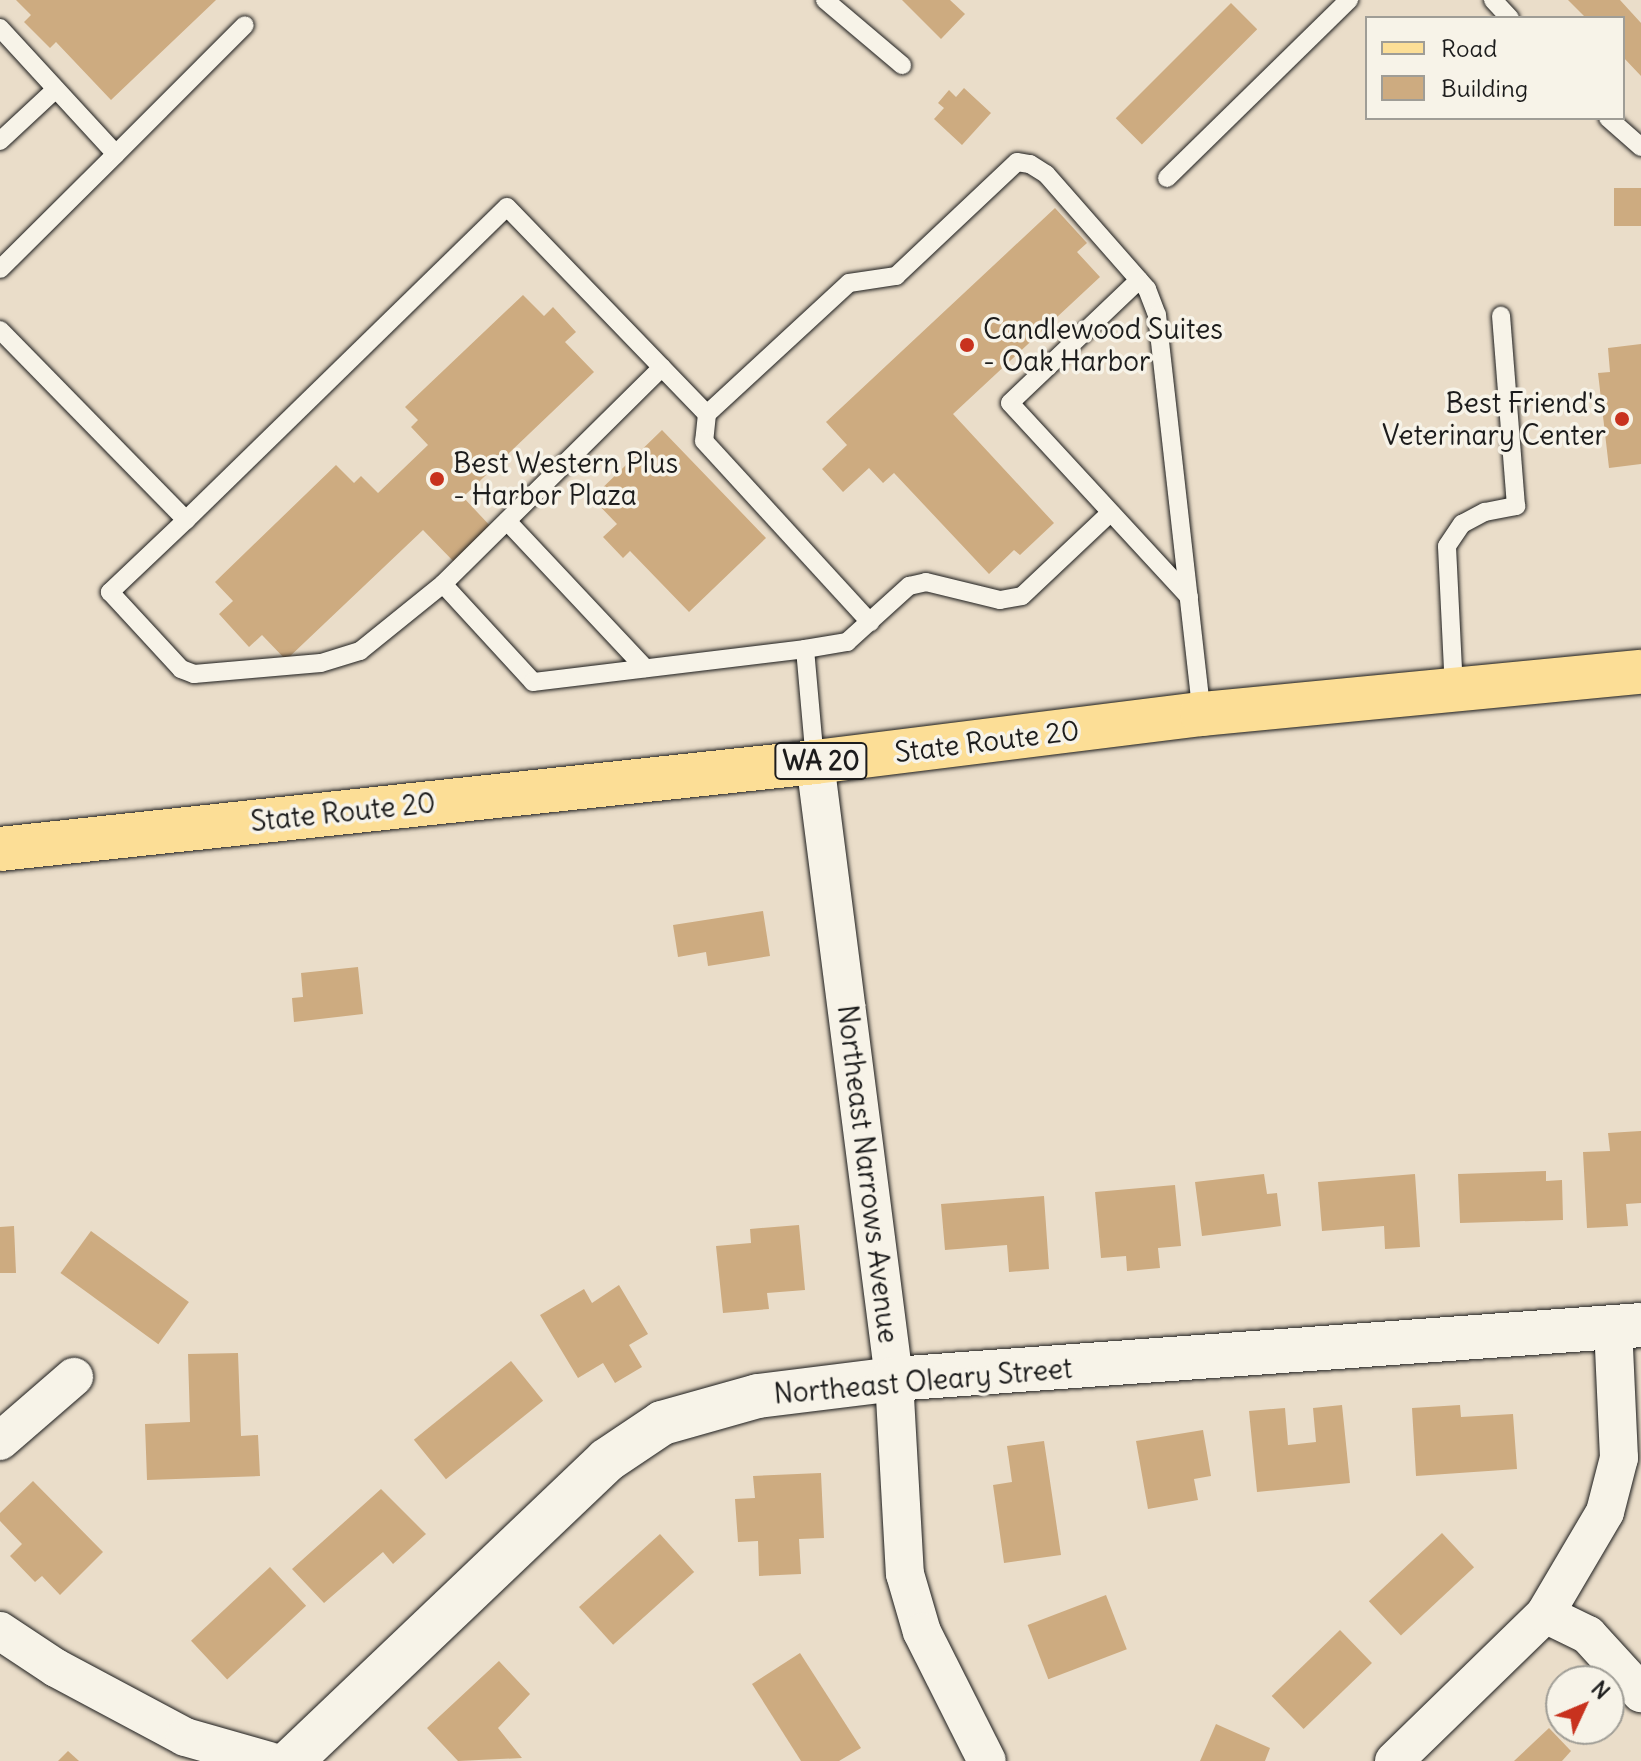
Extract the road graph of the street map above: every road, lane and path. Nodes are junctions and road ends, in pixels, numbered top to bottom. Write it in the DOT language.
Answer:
graph roads {
  1 [pos="825,0"];
  2 [pos="1349,0"];
  3 [pos="1493,0"];
  4 [pos="1508,16"];
  5 [pos="245,25"];
  6 [pos="0,28"];
  7 [pos="902,65"];
  8 [pos="56,89"];
  9 [pos="1610,120"];
  10 [pos="0,141"];
  11 [pos="1641,147"];
  12 [pos="116,154"];
  13 [pos="1167,178"];
  14 [pos="0,269"];
  15 [pos="1139,280"];
  16 [pos="1501,316"];
  17 [pos="0,330"];
  18 [pos="662,367"];
  19 [pos="707,414"];
  20 [pos="1110,513"];
  21 [pos="186,520"];
  22 [pos="507,521"];
  23 [pos="443,584"];
  24 [pos="1189,597"];
  25 [pos="870,622"];
  26 [pos="805,649"];
  27 [pos="645,668"];
  28 [pos="1641,672"];
  29 [pos="1454,690"];
  30 [pos="1202,714"];
  31 [pos="815,762"];
  32 [pos="0,849"];
  33 [pos="1627,1326"];
  34 [pos="74,1377"];
  35 [pos="894,1379"];
  36 [pos="0,1441"];
  37 [pos="1545,1614"];
  38 [pos="0,1631"];
  39 [pos="1641,1693"];
  40 [pos="269,1761"];
  41 [pos="291,1761"];
  42 [pos="987,1761"];
  43 [pos="1394,1761"];
  1 -- 7 [label="lane"];
  2 -- 13 [label="lane"];
  3 -- 4 [label="lane"];
  5 -- 12 [label="lane"];
  6 -- 8 [label="lane"];
  8 -- 10 [label="lane"];
  8 -- 12 [label="lane"];
  9 -- 11 [label="lane"];
  12 -- 14 [label="lane"];
  15 -- 19 [label="lane"];
  15 -- 20 [label="lane"];
  15 -- 24 [label="lane"];
  16 -- 29 [label="lane"];
  17 -- 21 [label="lane"];
  18 -- 19 [label="lane"];
  18 -- 21 [label="lane"];
  18 -- 22 [label="lane"];
  19 -- 25 [label="lane"];
  20 -- 24 [label="lane"];
  20 -- 25 [label="lane"];
  21 -- 23 [label="lane"];
  22 -- 23 [label="lane"];
  22 -- 27 [label="lane"];
  23 -- 27 [label="lane"];
  24 -- 30 [label="lane"];
  25 -- 26 [label="lane"];
  26 -- 27 [label="lane"];
  26 -- 31 [label="lane"];
  28 -- 29 [label="main road, State Route 20 / WA 20"];
  29 -- 30 [label="main road, State Route 20 / WA 20"];
  30 -- 31 [label="main road, State Route 20 / WA 20"];
  31 -- 32 [label="main road, State Route 20 / WA 20"];
  31 -- 35 [label="street, Northeast Narrows Avenue"];
  33 -- 35 [label="street, Northeast Oleary Street"];
  33 -- 37 [label="street"];
  34 -- 36 [label="street"];
  35 -- 41 [label="street, Northeast Oleary Street"];
  35 -- 42 [label="street, Northeast Narrows Avenue"];
  37 -- 39 [label="street"];
  37 -- 43 [label="street"];
  38 -- 40 [label="street"];
}
